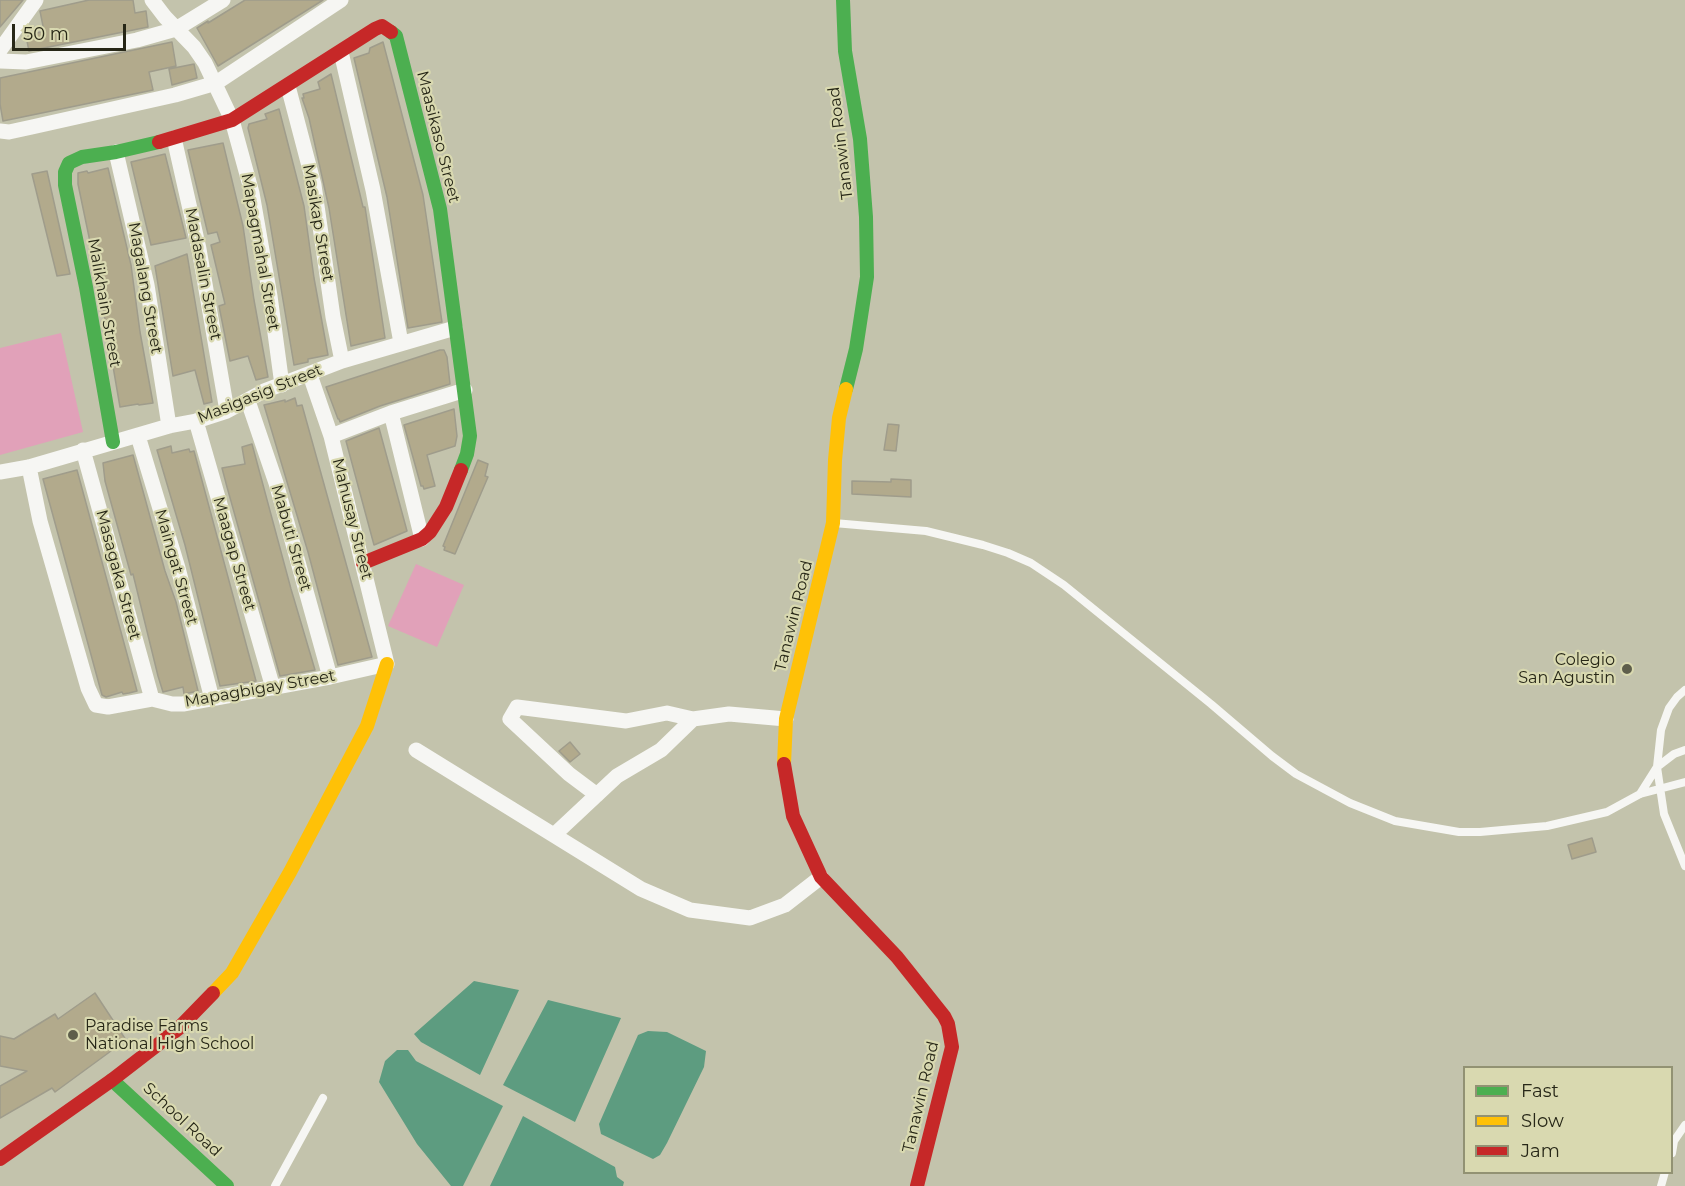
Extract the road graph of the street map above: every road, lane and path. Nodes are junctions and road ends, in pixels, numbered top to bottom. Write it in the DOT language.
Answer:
graph roads {
  1 [pos="36,0"];
  2 [pos="152,0"];
  3 [pos="223,0"];
  4 [pos="341,0"];
  5 [pos="843,0"];
  6 [pos="176,29"];
  7 [pos="0,50"];
  8 [pos="341,52"];
  9 [pos="0,61"];
  10 [pos="216,83"];
  11 [pos="288,86"];
  12 [pos="232,120"];
  13 [pos="0,131"];
  14 [pos="174,138"];
  15 [pos="116,152"];
  16 [pos="65,169"];
  17 [pos="455,328"];
  18 [pos="401,343"];
  19 [pos="342,361"];
  20 [pos="310,375"];
  21 [pos="282,385"];
  22 [pos="465,390"];
  23 [pos="248,401"];
  24 [pos="227,411"];
  25 [pos="391,413"];
  26 [pos="196,421"];
  27 [pos="169,426"];
  28 [pos="138,436"];
  29 [pos="332,436"];
  30 [pos="113,442"];
  31 [pos="83,450"];
  32 [pos="29,467"];
  33 [pos="0,472"];
  34 [pos="833,523"];
  35 [pos="422,538"];
  36 [pos="363,563"];
  37 [pos="387,664"];
  38 [pos="330,677"];
  39 [pos="273,688"];
  40 [pos="1685,690"];
  41 [pos="152,699"];
  42 [pos="212,699"];
  43 [pos="693,719"];
  44 [pos="786,719"];
  45 [pos="416,750"];
  46 [pos="1685,750"];
  47 [pos="1657,767"];
  48 [pos="1682,783"];
  49 [pos="1659,788"];
  50 [pos="1640,794"];
  51 [pos="597,795"];
  52 [pos="554,835"];
  53 [pos="1685,866"];
  54 [pos="821,877"];
  55 [pos="112,1080"];
  56 [pos="323,1098"];
  57 [pos="1685,1125"];
  58 [pos="1673,1145"];
  59 [pos="0,1158"];
  60 [pos="227,1186"];
  61 [pos="275,1186"];
  62 [pos="917,1186"];
  1 -- 7 [label="street"];
  2 -- 6 [label="street, Mapagmahal Street"];
  3 -- 6 [label="street"];
  4 -- 10 [label="street"];
  5 -- 34 [label="street, Tanawin Road"];
  6 -- 9 [label="street"];
  6 -- 10 [label="street, Mapagmahal Street"];
  8 -- 11 [label="street, Maasikaso Street"];
  8 -- 17 [label="street, Maasikaso Street"];
  8 -- 18 [label="street"];
  10 -- 12 [label="street, Mapagmahal Street"];
  10 -- 13 [label="street"];
  11 -- 12 [label="street, Maasikaso Street"];
  11 -- 19 [label="street, Masikap Street"];
  12 -- 14 [label="street, Maasikaso Street"];
  12 -- 21 [label="street, Mapagmahal Street"];
  14 -- 15 [label="street, Maasikaso Street"];
  14 -- 24 [label="street, Madasalin Street"];
  15 -- 16 [label="street, Maasikaso Street"];
  15 -- 27 [label="street, Magalang Street"];
  16 -- 30 [label="street, Malikhain Street"];
  17 -- 18 [label="street, Masigasig Street"];
  17 -- 22 [label="street, Maasikaso Street"];
  18 -- 19 [label="street, Masigasig Street"];
  19 -- 20 [label="street, Masigasig Street"];
  20 -- 21 [label="street, Masigasig Street"];
  20 -- 29 [label="street, Mahusay Street"];
  21 -- 23 [label="street, Masigasig Street"];
  22 -- 25 [label="street"];
  22 -- 35 [label="street, Maasikaso Street"];
  23 -- 24 [label="street, Masigasig Street"];
  23 -- 38 [label="street, Mabuti Street"];
  24 -- 26 [label="street, Masigasig Street"];
  25 -- 29 [label="street"];
  25 -- 35 [label="street"];
  26 -- 27 [label="street, Masigasig Street"];
  26 -- 39 [label="street, Maagap Street"];
  27 -- 28 [label="street, Masigasig Street"];
  28 -- 30 [label="street, Masigasig Street"];
  28 -- 42 [label="street, Maingat Street"];
  29 -- 36 [label="street, Mahusay Street"];
  30 -- 31 [label="street, Masigasig Street"];
  31 -- 32 [label="street, Masigasig Street"];
  31 -- 41 [label="street, Masagaka Street"];
  32 -- 33 [label="street, Masigasig Street"];
  32 -- 41 [label="street, Mapagbigay Street"];
  34 -- 44 [label="street, Tanawin Road"];
  34 -- 50 [label="lane"];
  35 -- 36 [label="street, Maasikaso Street"];
  36 -- 37 [label="street, Mahusay Street"];
  37 -- 38 [label="street, Mapagbigay Street"];
  37 -- 55 [label="street"];
  38 -- 39 [label="street, Mapagbigay Street"];
  39 -- 42 [label="street, Mapagbigay Street"];
  40 -- 47 [label="lane"];
  41 -- 42 [label="street, Mapagbigay Street"];
  43 -- 44 [label="street"];
  43 -- 51 [label="street"];
  43 -- 51 [label="street"];
  44 -- 54 [label="street, Tanawin Road"];
  45 -- 52 [label="street"];
  46 -- 47 [label="lane"];
  47 -- 49 [label="lane"];
  47 -- 50 [label="lane"];
  48 -- 49 [label="lane"];
  49 -- 50 [label="lane"];
  49 -- 53 [label="lane"];
  51 -- 52 [label="street"];
  52 -- 54 [label="street"];
  54 -- 62 [label="street, Tanawin Road"];
  55 -- 59 [label="street"];
  55 -- 60 [label="street, School Road"];
  56 -- 61 [label="lane"];
  57 -- 58 [label="lane"];
}
